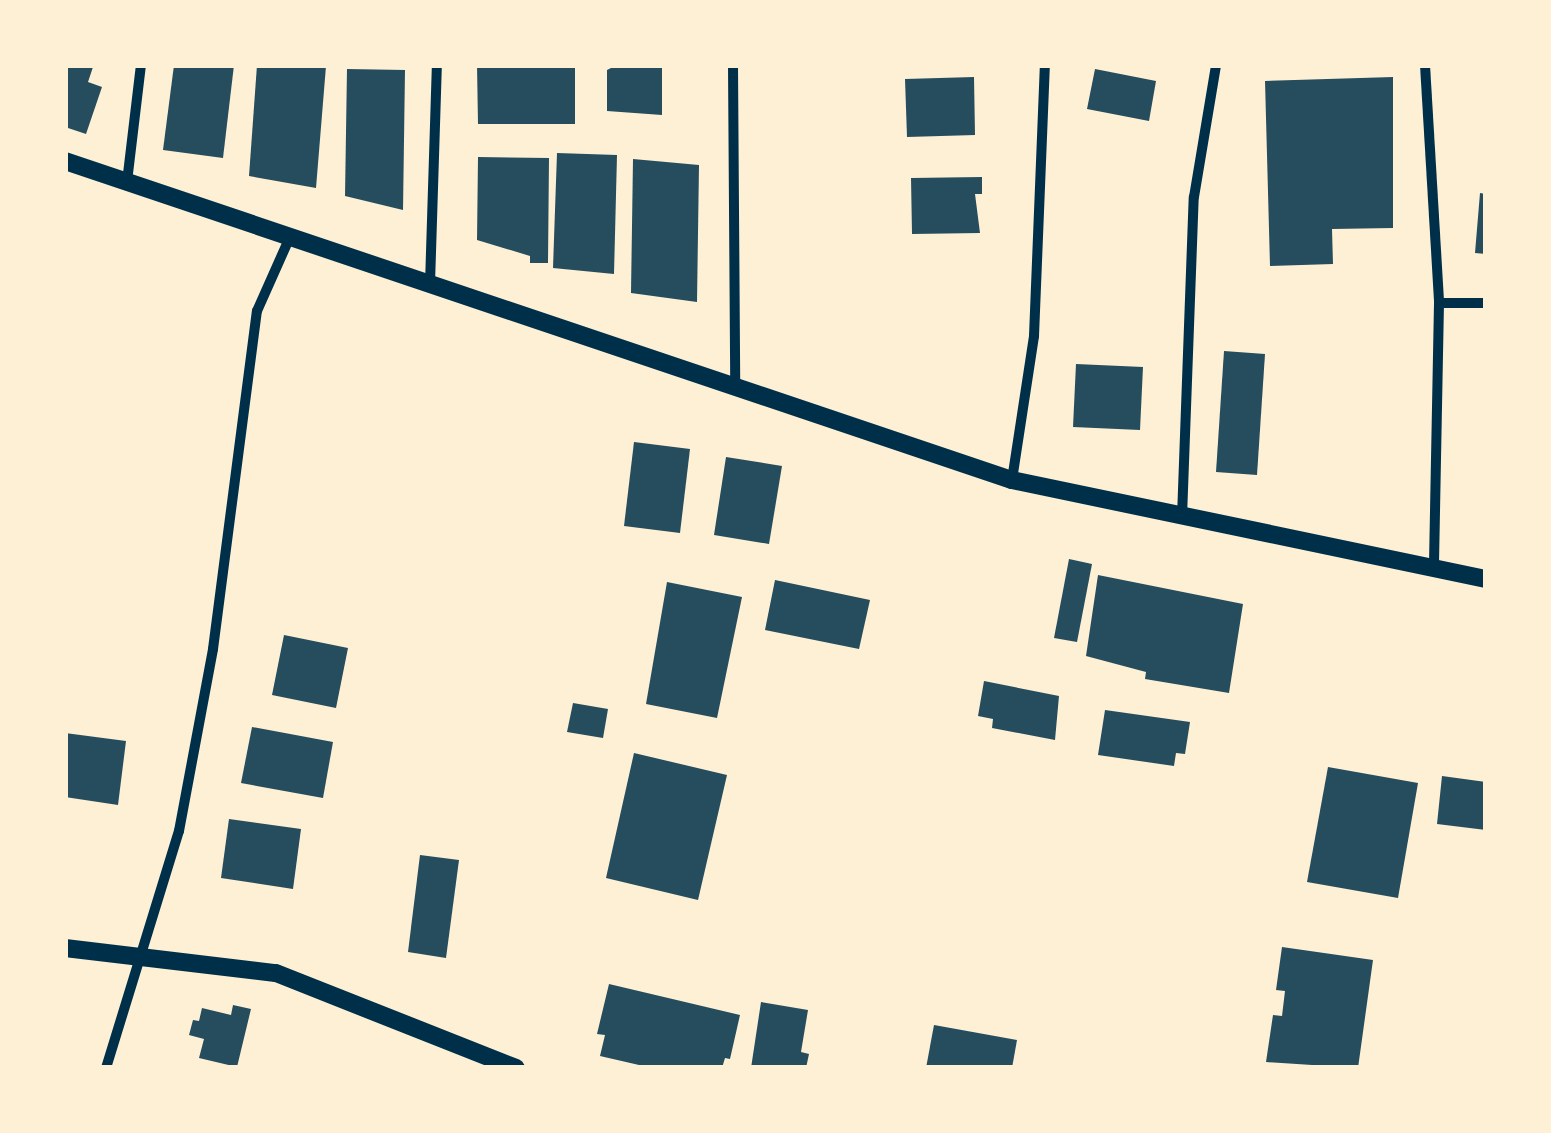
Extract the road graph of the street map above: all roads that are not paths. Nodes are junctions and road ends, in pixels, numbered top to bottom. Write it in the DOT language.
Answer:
graph roads {
  1 [pos="141,65"];
  2 [pos="437,65"];
  3 [pos="733,65"];
  4 [pos="1045,65"];
  5 [pos="1216,65"];
  6 [pos="1425,65"];
  7 [pos="65,162"];
  8 [pos="128,182"];
  9 [pos="290,237"];
  10 [pos="430,284"];
  11 [pos="1439,303"];
  12 [pos="1486,303"];
  13 [pos="735,387"];
  14 [pos="1012,480"];
  15 [pos="1182,518"];
  16 [pos="1434,571"];
  17 [pos="1486,579"];
  18 [pos="65,948"];
  19 [pos="139,957"];
  20 [pos="106,1068"];
  21 [pos="516,1068"];
  1 -- 8 [label="street"];
  2 -- 10 [label="street"];
  3 -- 13 [label="street"];
  4 -- 14 [label="street"];
  5 -- 15 [label="street"];
  6 -- 11 [label="street"];
  7 -- 8 [label="street"];
  8 -- 9 [label="street"];
  9 -- 10 [label="street"];
  9 -- 19 [label="street"];
  10 -- 13 [label="street"];
  11 -- 12 [label="street"];
  11 -- 16 [label="street"];
  13 -- 14 [label="street"];
  14 -- 15 [label="street"];
  15 -- 16 [label="street"];
  16 -- 17 [label="street"];
  18 -- 19 [label="street"];
  19 -- 20 [label="street"];
  19 -- 21 [label="street"];
}
